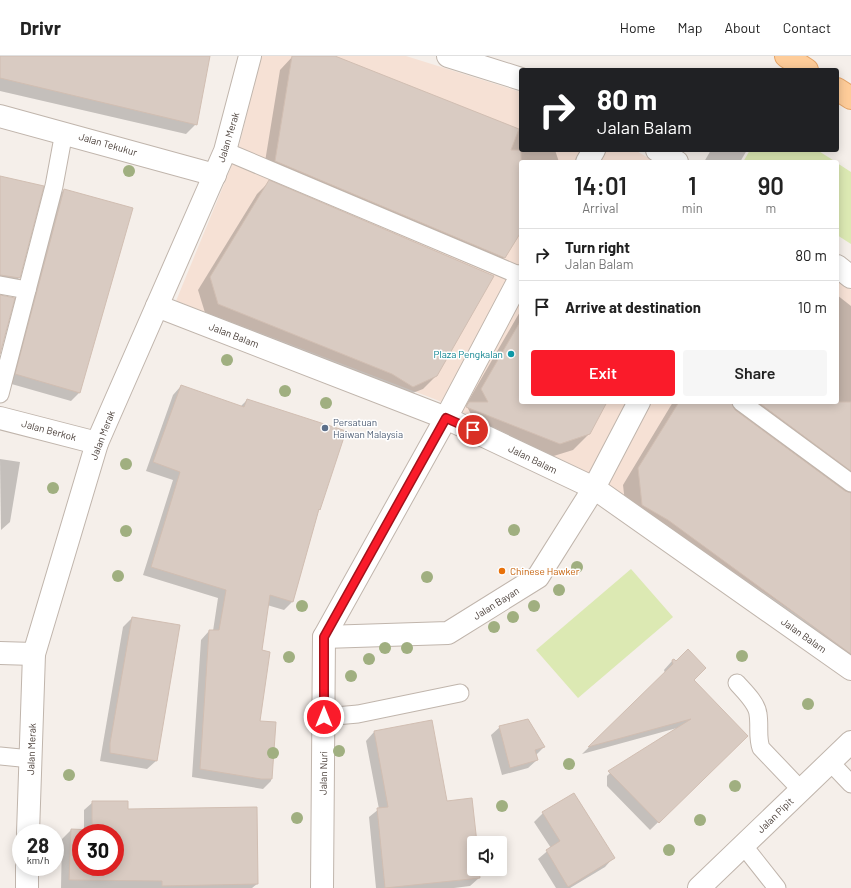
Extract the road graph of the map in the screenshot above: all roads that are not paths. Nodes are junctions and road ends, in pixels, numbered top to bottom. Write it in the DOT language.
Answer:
graph roads {
  1 [pos="250,56"];
  2 [pos="448,56"];
  3 [pos="786,56"];
  4 [pos="804,68"];
  5 [pos="519,78"];
  6 [pos="839,90"];
  7 [pos="851,98"];
  8 [pos="0,116"];
  9 [pos="64,132"];
  10 [pos="225,151"];
  11 [pos="660,152"];
  12 [pos="674,160"];
  13 [pos="215,175"];
  14 [pos="839,268"];
  15 [pos="519,275"];
  16 [pos="851,277"];
  17 [pos="519,280"];
  18 [pos="0,285"];
  19 [pos="27,290"];
  20 [pos="157,306"];
  21 [pos="0,394"];
  22 [pos="637,404"];
  23 [pos="744,404"];
  24 [pos="0,418"];
  25 [pos="446,418"];
  26 [pos="97,443"];
  27 [pos="851,483"];
  28 [pos="594,488"];
  29 [pos="324,637"];
  30 [pos="0,653"];
  31 [pos="34,654"];
  32 [pos="851,669"];
  33 [pos="737,683"];
  34 [pos="460,693"];
  35 [pos="324,717"];
  36 [pos="851,742"];
  37 [pos="0,756"];
  38 [pos="31,759"];
  39 [pos="830,762"];
  40 [pos="851,784"];
  41 [pos="801,790"];
  42 [pos="28,824"];
  43 [pos="743,845"];
  44 [pos="27,876"];
  45 [pos="26,888"];
  46 [pos="322,888"];
  47 [pos="699,888"];
  48 [pos="777,888"];
  1 -- 10 [label="street, Jalan Merak"];
  2 -- 5 [label="street"];
  3 -- 4 [label="main road"];
  6 -- 7 [label="main road"];
  8 -- 9 [label="street, Jalan Tekukur"];
  9 -- 13 [label="street, Jalan Tekukur"];
  9 -- 19 [label="lane"];
  10 -- 13 [label="street, Jalan Merak"];
  10 -- 15 [label="lane"];
  11 -- 12 [label="street"];
  13 -- 20 [label="street, Jalan Merak"];
  14 -- 16 [label="street"];
  17 -- 25 [label="street, Jalan Nuri"];
  18 -- 19 [label="lane"];
  19 -- 21 [label="lane"];
  20 -- 25 [label="street, Jalan Balam"];
  20 -- 26 [label="street, Jalan Merak"];
  22 -- 28 [label="street, Jalan Bayan"];
  23 -- 27 [label="lane"];
  24 -- 26 [label="street, Jalan Berkok"];
  25 -- 28 [label="street, Jalan Balam"];
  25 -- 29 [label="street, Jalan Nuri"];
  26 -- 31 [label="street, Jalan Merak"];
  28 -- 29 [label="street, Jalan Bayan"];
  28 -- 32 [label="street, Jalan Balam"];
  29 -- 35 [label="street, Jalan Nuri"];
  30 -- 31 [label="street"];
  31 -- 38 [label="street, Jalan Merak"];
  33 -- 41 [label="lane"];
  34 -- 35 [label="lane"];
  35 -- 46 [label="street, Jalan Nuri"];
  36 -- 39 [label="street, Jalan Pipit"];
  37 -- 38 [label="lane"];
  38 -- 42 [label="street, Jalan Merak"];
  39 -- 40 [label="lane"];
  39 -- 41 [label="street, Jalan Pipit"];
  41 -- 43 [label="street, Jalan Pipit"];
  43 -- 47 [label="street, Jalan Pipit"];
  43 -- 48 [label="lane"];
  44 -- 45 [label="street"];
}
